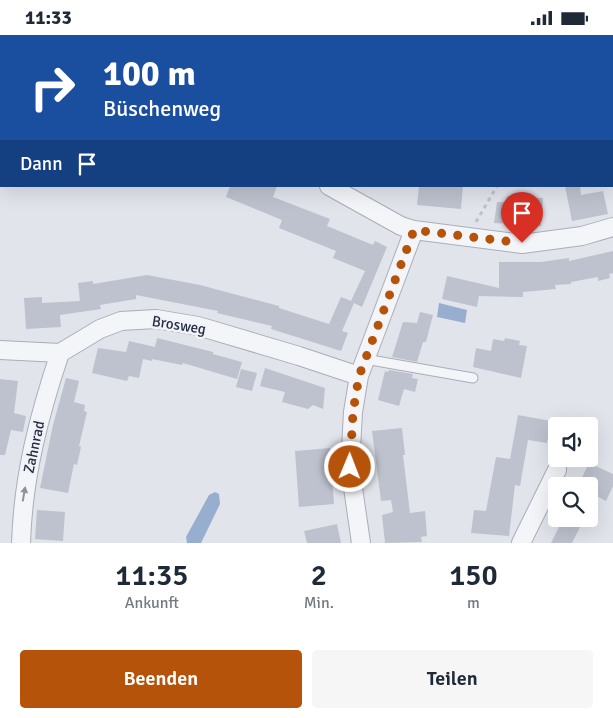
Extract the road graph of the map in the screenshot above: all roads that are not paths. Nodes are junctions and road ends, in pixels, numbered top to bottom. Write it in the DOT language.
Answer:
graph roads {
  1 [pos="331,187"];
  2 [pos="613,227"];
  3 [pos="414,230"];
  4 [pos="0,350"];
  5 [pos="60,353"];
  6 [pos="365,359"];
  7 [pos="359,376"];
  8 [pos="473,378"];
  9 [pos="557,469"];
  10 [pos="21,543"];
  11 [pos="361,543"];
  12 [pos="521,543"];
  1 -- 3 [label="street"];
  2 -- 3 [label="street"];
  3 -- 6 [label="street"];
  4 -- 5 [label="street"];
  5 -- 7 [label="street, Brosweg"];
  10 -- 5 [label="street, Zahnrad, one-way"];
  6 -- 7 [label="street"];
  6 -- 8 [label="lane"];
  7 -- 11 [label="street"];
  9 -- 12 [label="street"];
}
